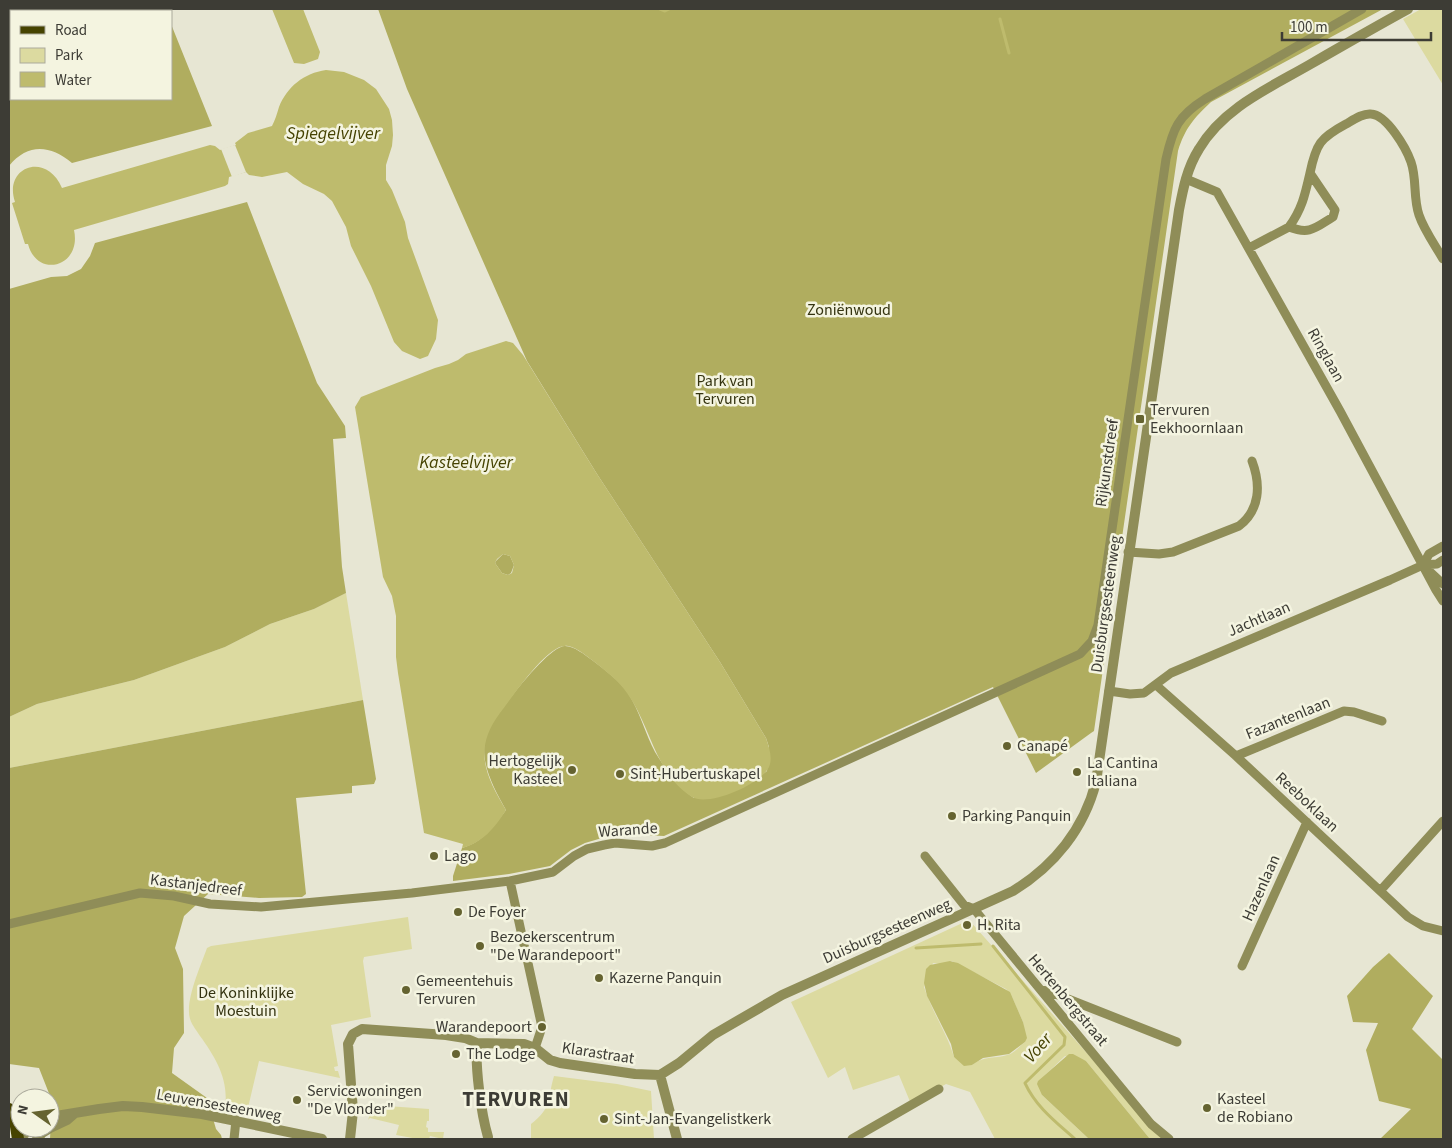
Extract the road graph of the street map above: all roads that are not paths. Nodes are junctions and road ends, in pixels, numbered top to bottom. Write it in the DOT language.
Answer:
graph roads {
  1 [pos="1362,9"];
  2 [pos="1408,9"];
  3 [pos="1310,174"];
  4 [pos="1186,179"];
  5 [pos="1289,227"];
  6 [pos="1249,248"];
  7 [pos="1443,259"];
  8 [pos="1252,461"];
  9 [pos="1443,546"];
  10 [pos="1128,552"];
  11 [pos="1443,560"];
  12 [pos="1423,564"];
  13 [pos="1443,584"];
  14 [pos="1443,601"];
  15 [pos="1156,685"];
  16 [pos="1109,691"];
  17 [pos="1382,721"];
  18 [pos="1236,756"];
  19 [pos="810,777"];
  20 [pos="1443,821"];
  21 [pos="1307,822"];
  22 [pos="926,856"];
  23 [pos="510,880"];
  24 [pos="1380,891"];
  25 [pos="412,892"];
  26 [pos="974,909"];
  27 [pos="9,924"];
  28 [pos="1443,931"];
  29 [pos="1242,966"];
  30 [pos="1040,989"];
  31 [pos="1177,1042"];
  32 [pos="477,1043"];
  33 [pos="535,1048"];
  34 [pos="660,1075"];
  35 [pos="939,1089"];
  36 [pos="76,1113"];
  37 [pos="60,1115"];
  38 [pos="236,1120"];
  39 [pos="60,1124"];
  40 [pos="488,1138"];
  41 [pos="234,1139"];
  42 [pos="322,1139"];
  43 [pos="350,1139"];
  44 [pos="677,1139"];
  45 [pos="852,1139"];
  46 [pos="1168,1139"];
  1 -- 19 [label="street, Rijkunstdreef"];
  2 -- 4 [label="street, Duisburgsesteenweg"];
  3 -- 5 [label="street"];
  3 -- 5 [label="street"];
  3 -- 7 [label="street"];
  4 -- 6 [label="street, Ringlaan"];
  4 -- 10 [label="street, Duisburgsesteenweg"];
  5 -- 6 [label="street"];
  6 -- 12 [label="street, Ringlaan"];
  8 -- 10 [label="street"];
  9 -- 12 [label="street, Jachtlaan"];
  10 -- 16 [label="street, Duisburgsesteenweg"];
  11 -- 12 [label="street, Jachtlaan"];
  12 -- 13 [label="street, Ringlaan"];
  12 -- 14 [label="street, Ringlaan"];
  12 -- 15 [label="street, Jachtlaan"];
  15 -- 16 [label="street, Jachtlaan"];
  15 -- 18 [label="street, Reeboklaan"];
  16 -- 26 [label="street, Duisburgsesteenweg"];
  17 -- 18 [label="street, Fazantenlaan"];
  18 -- 21 [label="street, Reeboklaan"];
  19 -- 23 [label="street, Warande"];
  20 -- 24 [label="street"];
  21 -- 24 [label="street, Reeboklaan"];
  21 -- 29 [label="street, Hazenlaan"];
  22 -- 26 [label="street, Hertenbergstraat"];
  23 -- 25 [label="street, Warande"];
  23 -- 33 [label="street"];
  24 -- 28 [label="street, Reeboklaan"];
  25 -- 27 [label="street, Kastanjedreef"];
  26 -- 30 [label="street, Hertenbergstraat"];
  26 -- 34 [label="street, Duisburgsesteenweg"];
  30 -- 31 [label="street"];
  30 -- 46 [label="street, Hertenbergstraat"];
  32 -- 33 [label="street, Klarastraat"];
  32 -- 40 [label="street"];
  32 -- 43 [label="street, Klarastraat"];
  33 -- 34 [label="street, Klarastraat"];
  34 -- 44 [label="street"];
  35 -- 45 [label="street"];
  36 -- 37 [label="street, Leuvensesteenweg"];
  36 -- 38 [label="street, Leuvensesteenweg"];
  36 -- 39 [label="street"];
  38 -- 41 [label="street"];
  38 -- 42 [label="street, Leuvensesteenweg"];
}
